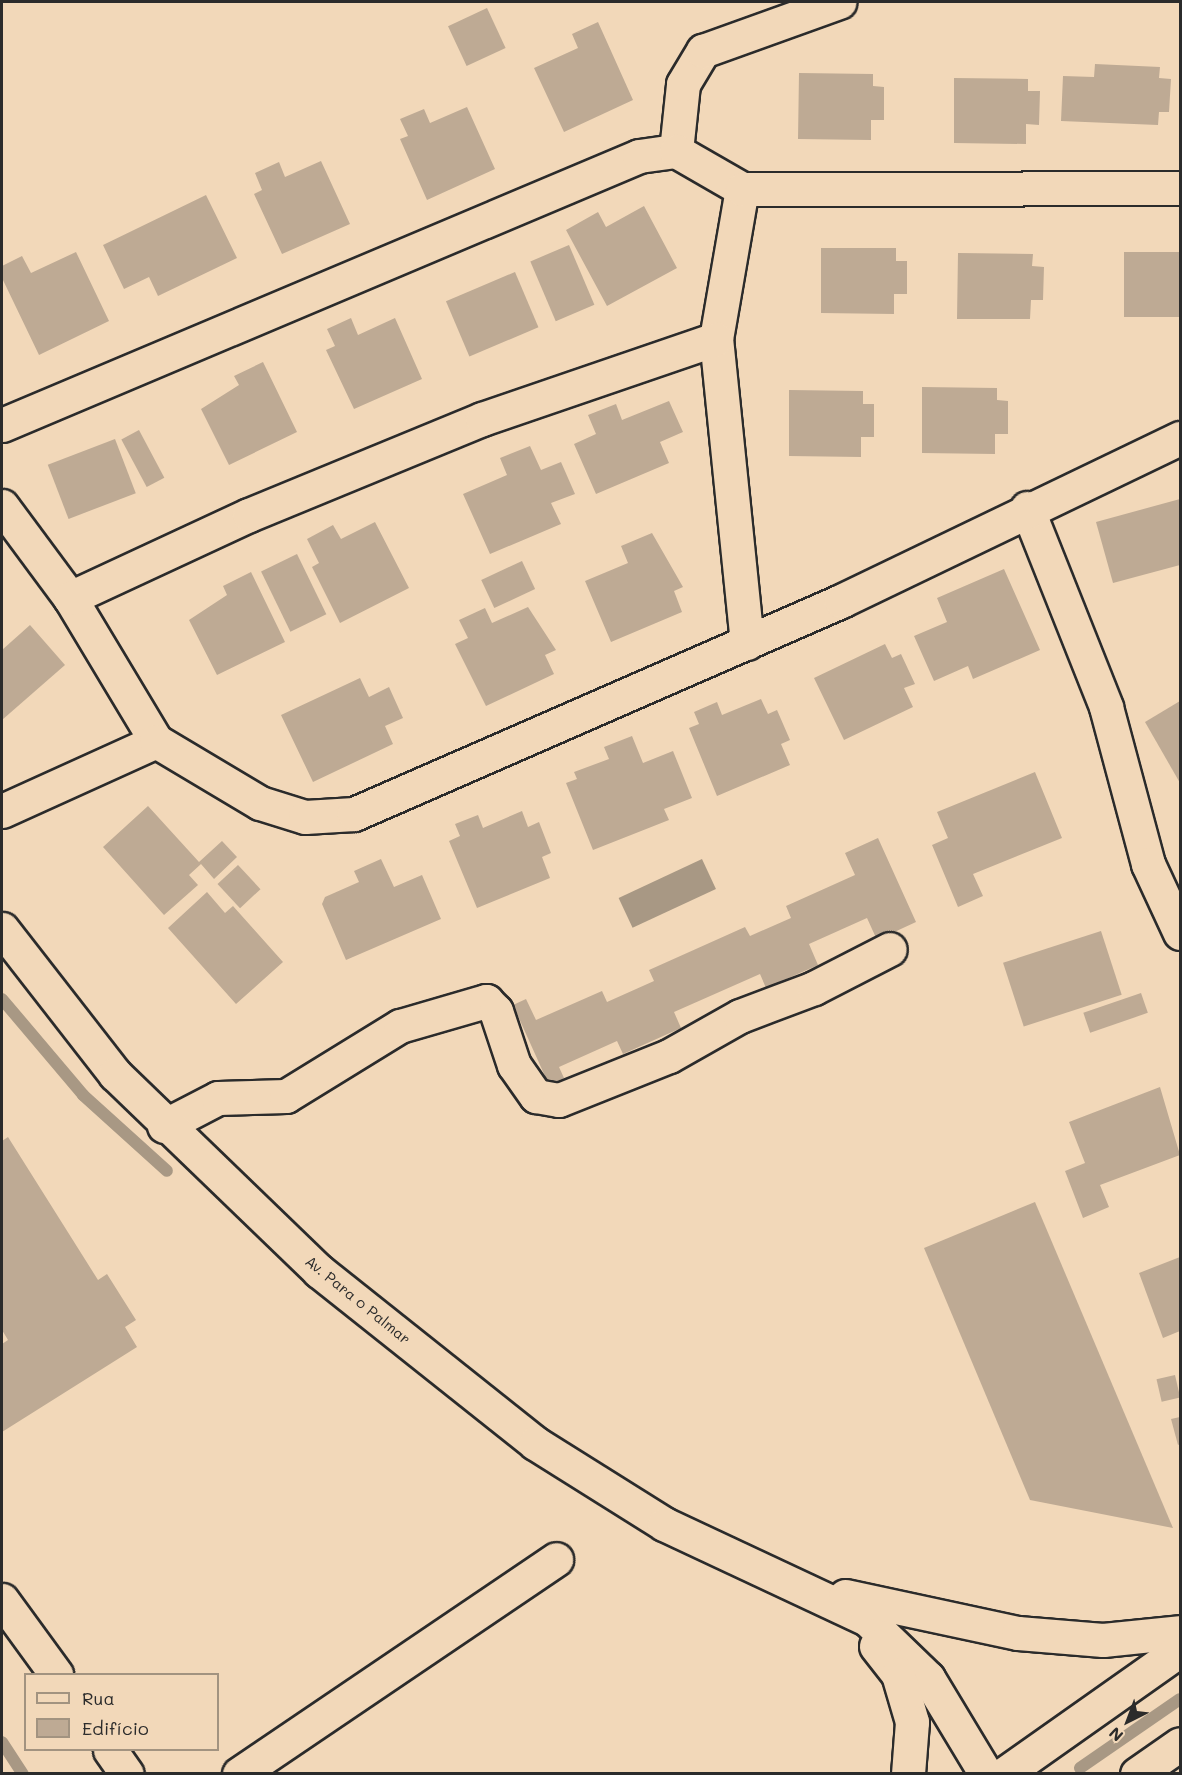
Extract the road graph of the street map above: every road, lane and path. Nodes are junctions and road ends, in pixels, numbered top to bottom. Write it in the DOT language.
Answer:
graph roads {
  1 [pos="839,2"];
  2 [pos="676,151"];
  3 [pos="1180,188"];
  4 [pos="742,189"];
  5 [pos="716,339"];
  6 [pos="2,425"];
  7 [pos="1180,438"];
  8 [pos="2,506"];
  9 [pos="1028,508"];
  10 [pos="70,598"];
  11 [pos="747,643"];
  12 [pos="156,741"];
  13 [pos="2,811"];
  14 [pos="2,928"];
  15 [pos="1180,933"];
  16 [pos="890,949"];
  17 [pos="164,1126"];
  18 [pos="556,1558"];
  19 [pos="788,1581"];
  20 [pos="2,1600"];
  21 [pos="1180,1632"];
  22 [pos="1180,1650"];
  23 [pos="55,1673"];
  24 [pos="1180,1744"];
  25 [pos="111,1751"];
  26 [pos="127,1773"];
  27 [pos="239,1773"];
  28 [pos="908,1773"];
  29 [pos="986,1773"];
  30 [pos="1005,1773"];
  31 [pos="1137,1773"];
  1 -- 2 [label="street"];
  2 -- 4 [label="street"];
  2 -- 6 [label="street"];
  3 -- 4 [label="street"];
  4 -- 5 [label="street"];
  5 -- 10 [label="street"];
  5 -- 11 [label="street"];
  7 -- 9 [label="street"];
  8 -- 10 [label="street"];
  9 -- 11 [label="street"];
  9 -- 15 [label="street"];
  10 -- 12 [label="street"];
  11 -- 12 [label="street"];
  12 -- 13 [label="street"];
  14 -- 17 [label="street, Av. Para o Palmar"];
  16 -- 17 [label="street"];
  17 -- 19 [label="street, Av. Para o Palmar"];
  18 -- 27 [label="street"];
  19 -- 21 [label="street"];
  19 -- 28 [label="street"];
  19 -- 29 [label="street"];
  20 -- 23 [label="street"];
  22 -- 30 [label="street"];
  24 -- 31 [label="street"];
  25 -- 26 [label="street"];
}
